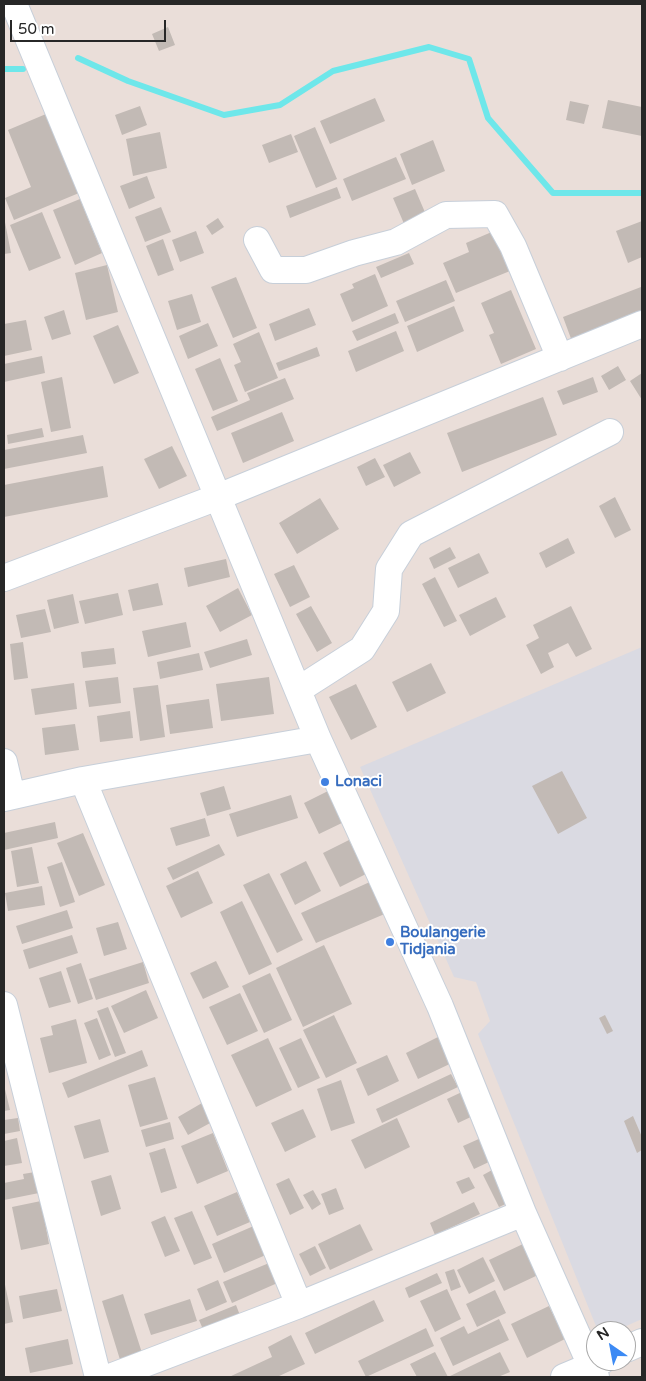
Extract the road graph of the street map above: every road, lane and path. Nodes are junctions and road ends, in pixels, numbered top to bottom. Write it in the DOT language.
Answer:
graph roads {
  1 [pos="14,4"];
  2 [pos="258,240"];
  3 [pos="642,324"];
  4 [pos="560,358"];
  5 [pos="610,432"];
  6 [pos="218,497"];
  7 [pos="4,578"];
  8 [pos="298,690"];
  9 [pos="318,739"];
  10 [pos="4,762"];
  11 [pos="83,780"];
  12 [pos="8,797"];
  13 [pos="4,1005"];
  14 [pos="523,1213"];
  15 [pos="299,1305"];
  16 [pos="586,1347"];
  17 [pos="586,1371"];
  18 [pos="98,1377"];
  19 [pos="110,1377"];
  20 [pos="564,1377"];
  1 -- 6 [label="street"];
  2 -- 4 [label="street"];
  3 -- 4 [label="street"];
  4 -- 6 [label="street"];
  5 -- 8 [label="street"];
  6 -- 7 [label="street"];
  6 -- 8 [label="street"];
  8 -- 9 [label="street"];
  9 -- 11 [label="street"];
  9 -- 14 [label="street"];
  10 -- 12 [label="street"];
  11 -- 12 [label="street"];
  11 -- 15 [label="street"];
  13 -- 18 [label="street"];
  14 -- 15 [label="street"];
  14 -- 16 [label="street"];
  15 -- 19 [label="street"];
  17 -- 20 [label="street"];
}
